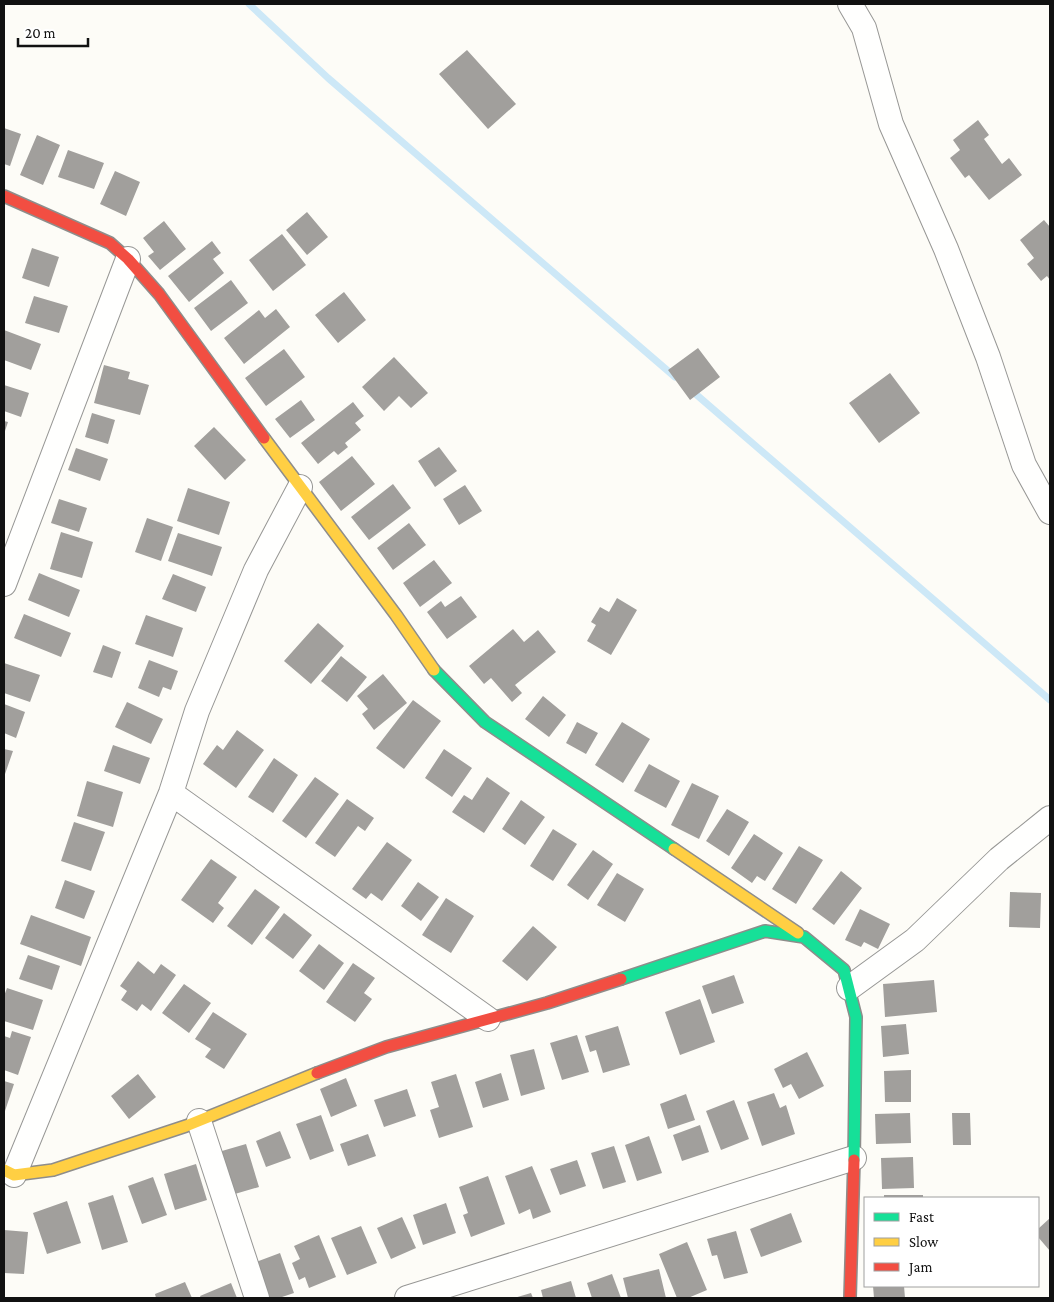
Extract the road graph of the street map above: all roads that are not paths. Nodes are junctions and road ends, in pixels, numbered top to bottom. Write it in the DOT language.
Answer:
graph roads {
  1 [pos="850,4"];
  2 [pos="4,196"];
  3 [pos="128,259"];
  4 [pos="300,487"];
  5 [pos="1050,512"];
  6 [pos="4,584"];
  7 [pos="171,793"];
  8 [pos="1050,818"];
  9 [pos="804,937"];
  10 [pos="849,988"];
  11 [pos="488,1019"];
  12 [pos="199,1121"];
  13 [pos="854,1158"];
  14 [pos="9,1172"];
  15 [pos="257,1298"];
  16 [pos="407,1298"];
  17 [pos="850,1298"];
  1 -- 5 [label="street"];
  2 -- 3 [label="street"];
  3 -- 4 [label="street"];
  3 -- 6 [label="street"];
  4 -- 7 [label="street"];
  4 -- 9 [label="street"];
  7 -- 11 [label="street"];
  7 -- 14 [label="street"];
  8 -- 10 [label="street"];
  9 -- 10 [label="street"];
  9 -- 11 [label="street"];
  10 -- 13 [label="street"];
  11 -- 12 [label="street"];
  12 -- 14 [label="street"];
  12 -- 15 [label="street"];
  13 -- 16 [label="street"];
  13 -- 17 [label="street"];
}
